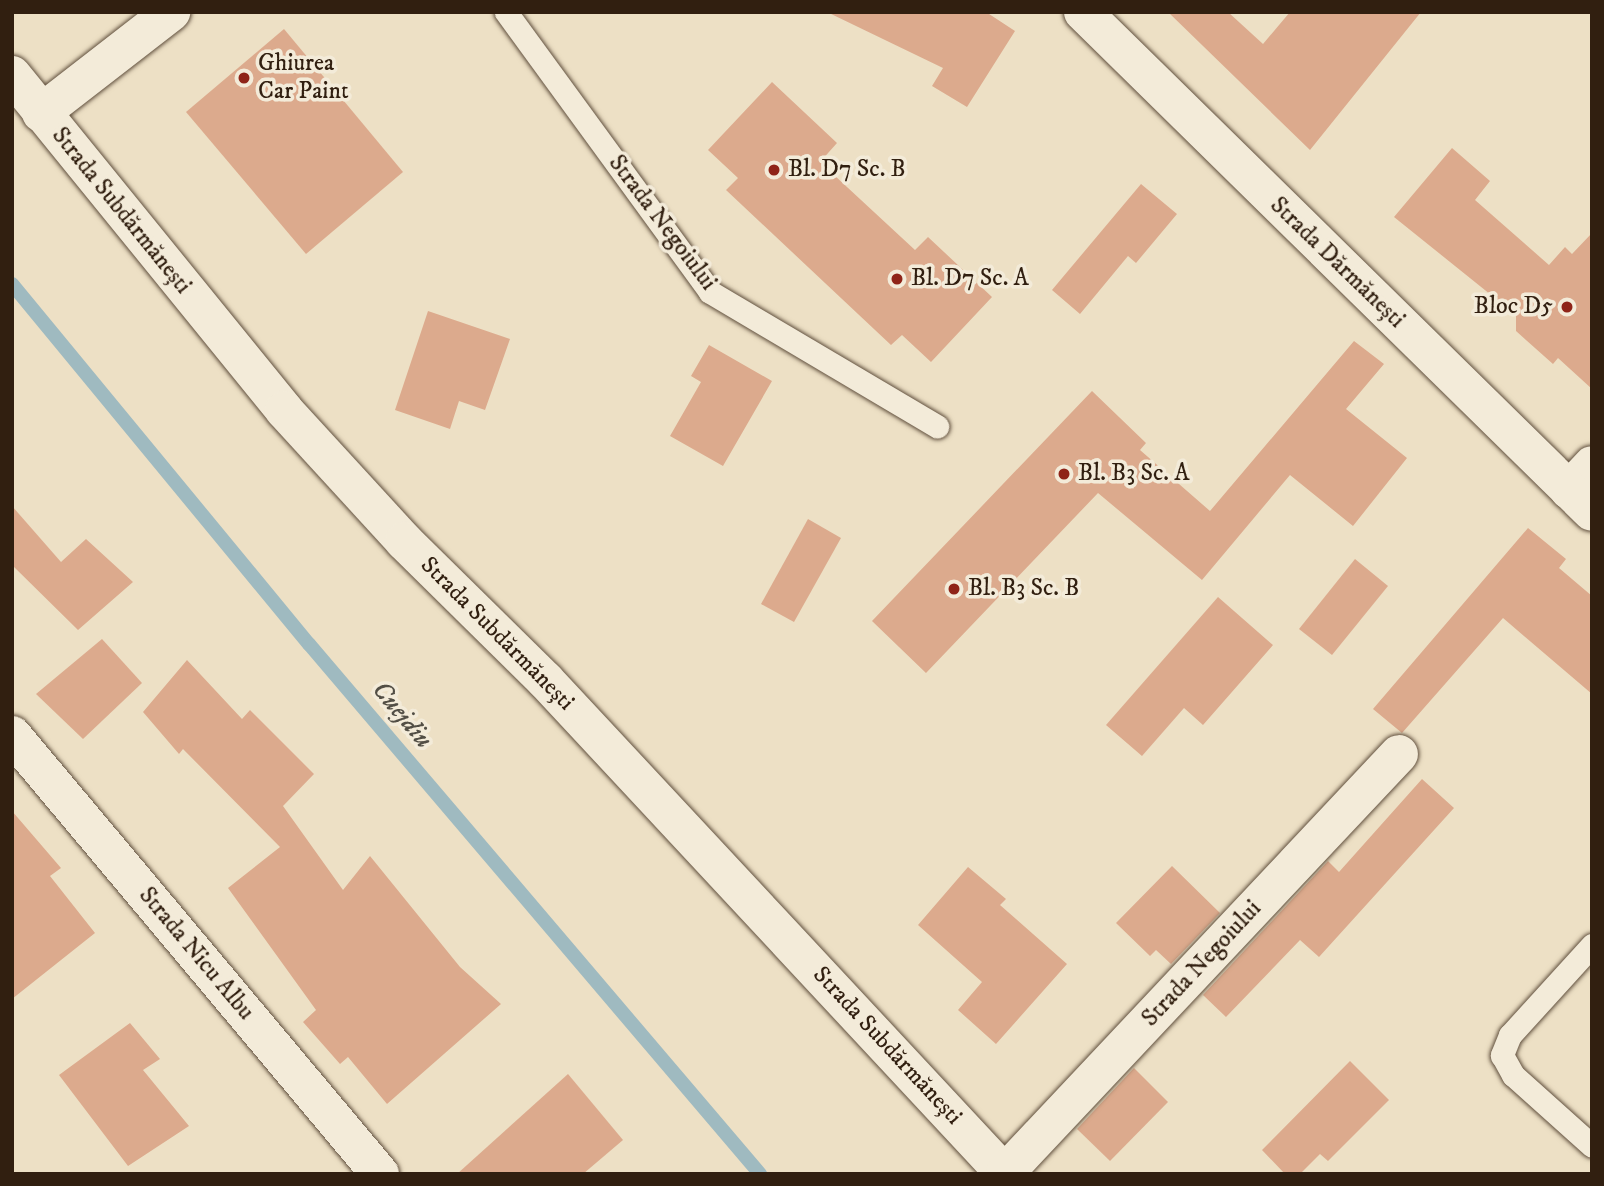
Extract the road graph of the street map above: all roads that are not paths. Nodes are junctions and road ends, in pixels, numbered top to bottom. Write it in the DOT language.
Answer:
graph roads {
  1 [pos="171,12"];
  2 [pos="506,12"];
  3 [pos="1083,12"];
  4 [pos="12,75"];
  5 [pos="41,113"];
  6 [pos="937,426"];
  7 [pos="1584,489"];
  8 [pos="12,735"];
  9 [pos="1399,754"];
  10 [pos="1592,945"];
  11 [pos="1592,1146"];
  12 [pos="380,1174"];
  13 [pos="1005,1174"];
  1 -- 5 [label="street"];
  2 -- 6 [label="lane, Strada Negoiului"];
  3 -- 7 [label="street, Strada Dărmănești"];
  4 -- 5 [label="street, Strada Subdărmănești"];
  5 -- 13 [label="street, Strada Subdărmănești"];
  8 -- 12 [label="street, Strada Nicu Albu"];
  9 -- 13 [label="street, Strada Negoiului"];
  10 -- 11 [label="lane"];
}
